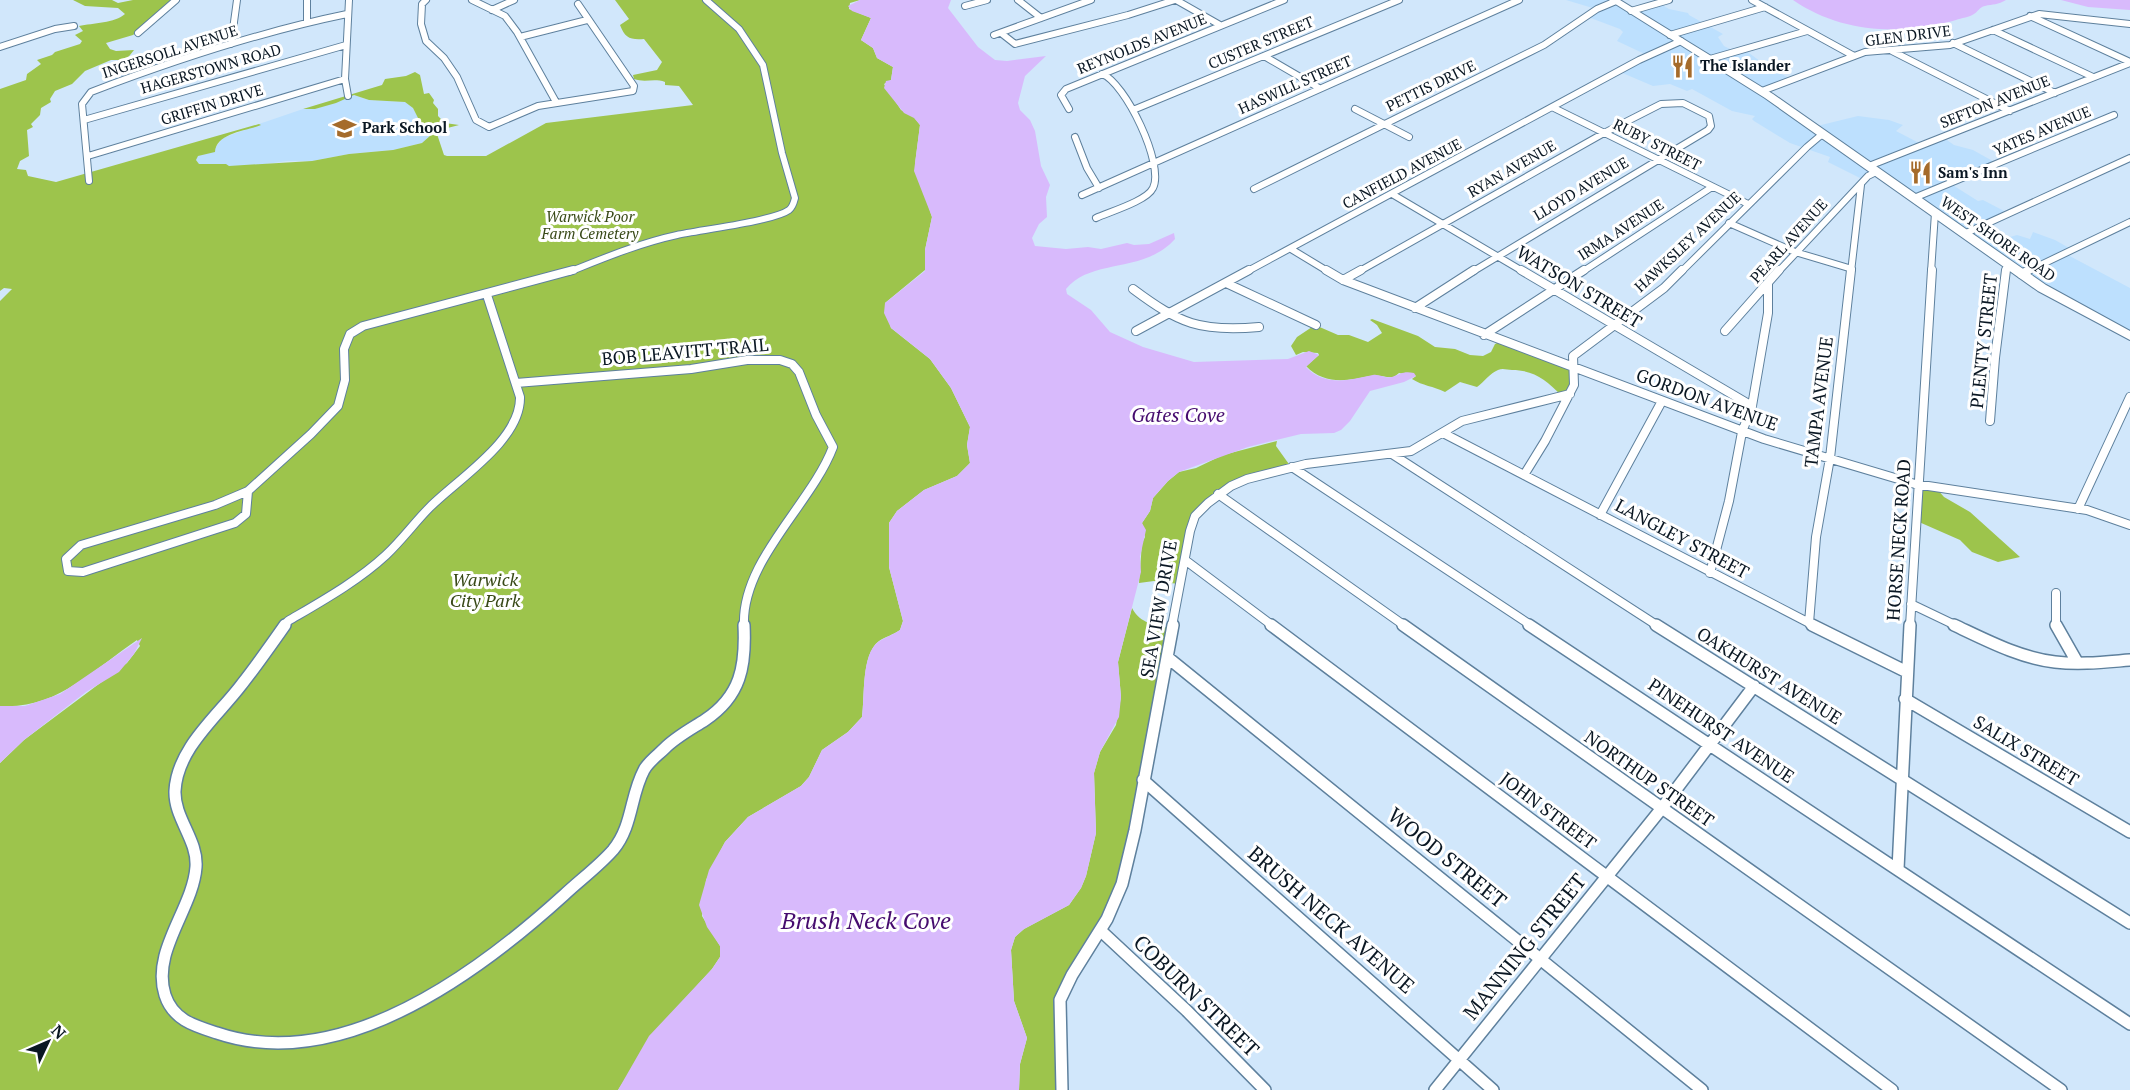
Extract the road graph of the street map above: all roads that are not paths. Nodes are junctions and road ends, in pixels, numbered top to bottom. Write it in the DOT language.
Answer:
graph roads {
  1 [pos="176,0"];
  2 [pos="237,0"];
  3 [pos="307,0"];
  4 [pos="349,0"];
  5 [pos="426,0"];
  6 [pos="472,0"];
  7 [pos="514,0"];
  8 [pos="706,0"];
  9 [pos="987,0"];
  10 [pos="1018,0"];
  11 [pos="1091,0"];
  12 [pos="1176,0"];
  13 [pos="1284,0"];
  14 [pos="1399,0"];
  15 [pos="1519,0"];
  16 [pos="1669,0"];
  17 [pos="1752,0"];
  18 [pos="1615,1"];
  19 [pos="578,4"];
  20 [pos="965,6"];
  21 [pos="1765,8"];
  22 [pos="492,9"];
  23 [pos="1631,10"];
  24 [pos="347,14"];
  25 [pos="2030,16"];
  26 [pos="1041,18"];
  27 [pos="587,20"];
  28 [pos="307,22"];
  29 [pos="2130,24"];
  30 [pos="1220,25"];
  31 [pos="74,26"];
  32 [pos="1993,30"];
  33 [pos="1807,31"];
  34 [pos="138,33"];
  35 [pos="1670,35"];
  36 [pos="520,37"];
  37 [pos="1681,41"];
  38 [pos="231,44"];
  39 [pos="1953,44"];
  40 [pos="346,45"];
  41 [pos="0,47"];
  42 [pos="1890,50"];
  43 [pos="1264,56"];
  44 [pos="1854,56"];
  45 [pos="1710,59"];
  46 [pos="2129,64"];
  47 [pos="1102,74"];
  48 [pos="2093,77"];
  49 [pos="345,79"];
  50 [pos="1319,88"];
  51 [pos="1762,91"];
  52 [pos="2055,93"];
  53 [pos="348,96"];
  54 [pos="556,102"];
  55 [pos="1554,108"];
  56 [pos="1069,109"];
  57 [pos="1355,109"];
  58 [pos="1699,109"];
  59 [pos="1133,110"];
  60 [pos="2010,111"];
  61 [pos="2114,115"];
  62 [pos="84,120"];
  63 [pos="1383,125"];
  64 [pos="1604,133"];
  65 [pos="1825,135"];
  66 [pos="1075,137"];
  67 [pos="1409,137"];
  68 [pos="87,156"];
  69 [pos="2130,158"];
  70 [pos="1658,160"];
  71 [pos="1154,164"];
  72 [pos="1873,169"];
  73 [pos="89,181"];
  74 [pos="1861,185"];
  75 [pos="1099,188"];
  76 [pos="1712,188"];
  77 [pos="1254,189"];
  78 [pos="1392,194"];
  79 [pos="1082,195"];
  80 [pos="1914,198"];
  81 [pos="1748,204"];
  82 [pos="1935,213"];
  83 [pos="1096,218"];
  84 [pos="2130,222"];
  85 [pos="1729,223"];
  86 [pos="1442,224"];
  87 [pos="1964,234"];
  88 [pos="1291,249"];
  89 [pos="1795,252"];
  90 [pos="1496,256"];
  91 [pos="2007,265"];
  92 [pos="1852,269"];
  93 [pos="2020,274"];
  94 [pos="1343,280"];
  95 [pos="1226,282"];
  96 [pos="1768,284"];
  97 [pos="1133,289"];
  98 [pos="1554,289"];
  99 [pos="487,295"];
  100 [pos="1415,308"];
  101 [pos="1167,315"];
  102 [pos="1614,325"];
  103 [pos="1316,326"];
  104 [pos="1259,327"];
  105 [pos="1136,331"];
  106 [pos="1725,331"];
  107 [pos="1484,335"];
  108 [pos="2130,336"];
  109 [pos="1572,367"];
  110 [pos="516,383"];
  111 [pos="1570,394"];
  112 [pos="2130,397"];
  113 [pos="1662,401"];
  114 [pos="1752,406"];
  115 [pos="1990,421"];
  116 [pos="1742,432"];
  117 [pos="1443,433"];
  118 [pos="1392,454"];
  119 [pos="1830,458"];
  120 [pos="1292,467"];
  121 [pos="1524,475"];
  122 [pos="1920,484"];
  123 [pos="248,491"];
  124 [pos="1218,494"];
  125 [pos="2078,508"];
  126 [pos="1600,514"];
  127 [pos="2130,525"];
  128 [pos="1185,560"];
  129 [pos="1710,573"];
  130 [pos="2056,593"];
  131 [pos="1911,604"];
  132 [pos="1809,623"];
  133 [pos="1167,657"];
  134 [pos="2130,660"];
  135 [pos="2077,662"];
  136 [pos="1906,672"];
  137 [pos="1754,686"];
  138 [pos="1905,699"];
  139 [pos="1710,743"];
  140 [pos="1901,777"];
  141 [pos="1143,780"];
  142 [pos="1662,808"];
  143 [pos="2130,832"];
  144 [pos="1898,869"];
  145 [pos="1607,877"];
  146 [pos="2130,923"];
  147 [pos="1100,930"];
  148 [pos="1540,959"];
  149 [pos="2130,1023"];
  150 [pos="1459,1060"];
  151 [pos="1062,1090"];
  152 [pos="1265,1090"];
  153 [pos="1435,1090"];
  154 [pos="1492,1090"];
  155 [pos="1702,1090"];
  156 [pos="1892,1090"];
  157 [pos="2061,1090"];
  1 -- 34 [label="street"];
  2 -- 38 [label="street"];
  3 -- 28 [label="street"];
  4 -- 24 [label="street"];
  5 -- 54 [label="street"];
  6 -- 22 [label="street"];
  7 -- 22 [label="street"];
  8 -- 99 [label="street"];
  9 -- 20 [label="street"];
  10 -- 26 [label="street"];
  11 -- 26 [label="street"];
  12 -- 26 [label="street"];
  12 -- 30 [label="street"];
  13 -- 30 [label="street, REYNOLDS AVENUE"];
  14 -- 43 [label="street, CUSTER STREET"];
  15 -- 50 [label="street, HASWILL STREET"];
  16 -- 23 [label="street"];
  17 -- 21 [label="street"];
  18 -- 23 [label="main road, WEST SHORE ROAD"];
  18 -- 63 [label="street, PETTIS DRIVE"];
  19 -- 27 [label="street"];
  21 -- 33 [label="street"];
  21 -- 35 [label="street"];
  22 -- 36 [label="street"];
  23 -- 35 [label="main road, WEST SHORE ROAD"];
  24 -- 28 [label="street, INGERSOLL AVENUE"];
  24 -- 40 [label="street"];
  25 -- 29 [label="street, GLEN DRIVE"];
  25 -- 32 [label="street, GLEN DRIVE"];
  25 -- 46 [label="street"];
  27 -- 36 [label="street"];
  27 -- 54 [label="street"];
  28 -- 38 [label="street, INGERSOLL AVENUE"];
  30 -- 47 [label="street, REYNOLDS AVENUE"];
  31 -- 41 [label="street"];
  32 -- 39 [label="street, GLEN DRIVE"];
  32 -- 48 [label="street"];
  33 -- 44 [label="street"];
  33 -- 45 [label="street"];
  35 -- 37 [label="main road, WEST SHORE ROAD"];
  36 -- 54 [label="street"];
  37 -- 45 [label="main road, WEST SHORE ROAD"];
  37 -- 55 [label="street, CANFIELD AVENUE"];
  38 -- 62 [label="street, INGERSOLL AVENUE"];
  39 -- 42 [label="street, GLEN DRIVE"];
  39 -- 52 [label="street"];
  40 -- 49 [label="street"];
  40 -- 62 [label="street, HAGERSTOWN ROAD"];
  42 -- 44 [label="street, GLEN DRIVE"];
  42 -- 60 [label="street"];
  43 -- 50 [label="street"];
  43 -- 59 [label="street, CUSTER STREET"];
  44 -- 51 [label="street, GLEN DRIVE"];
  45 -- 51 [label="main road, WEST SHORE ROAD"];
  46 -- 48 [label="street, SEFTON AVENUE"];
  47 -- 56 [label="street, REYNOLDS AVENUE"];
  47 -- 59 [label="street"];
  48 -- 52 [label="street, SEFTON AVENUE"];
  49 -- 53 [label="street"];
  49 -- 68 [label="street, GRIFFIN DRIVE"];
  50 -- 71 [label="street, HASWILL STREET"];
  51 -- 65 [label="main road, WEST SHORE ROAD"];
  52 -- 60 [label="street, SEFTON AVENUE"];
  55 -- 64 [label="street, RUBY STREET"];
  55 -- 78 [label="street, CANFIELD AVENUE"];
  57 -- 63 [label="street"];
  58 -- 64 [label="street, RYAN AVENUE"];
  58 -- 70 [label="street, LLOYD AVENUE"];
  59 -- 71 [label="street"];
  60 -- 72 [label="street, SEFTON AVENUE"];
  61 -- 80 [label="street, YATES AVENUE"];
  62 -- 68 [label="street, INGERSOLL AVENUE"];
  63 -- 67 [label="street"];
  63 -- 77 [label="street, PETTIS DRIVE"];
  64 -- 70 [label="street, RUBY STREET"];
  64 -- 86 [label="street, RYAN AVENUE"];
  65 -- 72 [label="main road, WEST SHORE ROAD"];
  65 -- 81 [label="street, HAWKSLEY AVENUE"];
  66 -- 75 [label="street"];
  68 -- 73 [label="street, INGERSOLL AVENUE"];
  69 -- 87 [label="street"];
  70 -- 76 [label="street, RUBY STREET"];
  70 -- 90 [label="street, LLOYD AVENUE"];
  71 -- 75 [label="street, HASWILL STREET"];
  71 -- 83 [label="street"];
  72 -- 74 [label="street, PEARL AVENUE"];
  72 -- 80 [label="main road, WEST SHORE ROAD"];
  74 -- 89 [label="street, PEARL AVENUE"];
  74 -- 92 [label="street, TAMPA AVENUE"];
  75 -- 79 [label="street, HASWILL STREET"];
  76 -- 81 [label="street, RUBY STREET"];
  76 -- 98 [label="street, IRMA AVENUE"];
  78 -- 86 [label="street, WATSON STREET"];
  78 -- 88 [label="street, CANFIELD AVENUE"];
  80 -- 82 [label="main road, WEST SHORE ROAD"];
  81 -- 85 [label="street, HAWKSLEY AVENUE"];
  82 -- 87 [label="main road, WEST SHORE ROAD"];
  82 -- 122 [label="street, HORSE NECK ROAD"];
  84 -- 93 [label="street"];
  85 -- 89 [label="street"];
  85 -- 102 [label="street, HAWKSLEY AVENUE"];
  86 -- 90 [label="street, WATSON STREET"];
  86 -- 94 [label="street, RYAN AVENUE"];
  87 -- 91 [label="main road, WEST SHORE ROAD"];
  88 -- 94 [label="street, GORDON AVENUE"];
  88 -- 95 [label="street, CANFIELD AVENUE"];
  89 -- 92 [label="street"];
  89 -- 96 [label="street, PEARL AVENUE"];
  90 -- 98 [label="street, WATSON STREET"];
  90 -- 100 [label="street, LLOYD AVENUE"];
  91 -- 93 [label="main road, WEST SHORE ROAD"];
  91 -- 115 [label="street, PLENTY STREET"];
  92 -- 119 [label="street, TAMPA AVENUE"];
  93 -- 108 [label="main road, WEST SHORE ROAD"];
  94 -- 100 [label="street, GORDON AVENUE"];
  95 -- 101 [label="street, CANFIELD AVENUE"];
  95 -- 103 [label="street"];
  96 -- 106 [label="street, PEARL AVENUE"];
  96 -- 114 [label="street"];
  97 -- 101 [label="street"];
  98 -- 102 [label="street, WATSON STREET"];
  98 -- 107 [label="street, IRMA AVENUE"];
  99 -- 110 [label="street, BOB LEAVITT TRAIL"];
  99 -- 123 [label="street"];
  100 -- 107 [label="street, GORDON AVENUE"];
  101 -- 104 [label="street"];
  101 -- 105 [label="street, CANFIELD AVENUE"];
  102 -- 109 [label="street, HAWKSLEY AVENUE"];
  102 -- 114 [label="street, WATSON STREET"];
  107 -- 109 [label="street, GORDON AVENUE"];
  109 -- 111 [label="street"];
  109 -- 113 [label="street, GORDON AVENUE"];
  110 -- 110 [label="street, BOB LEAVITT TRAIL"];
  111 -- 117 [label="street, SEA VIEW DRIVE"];
  111 -- 121 [label="street"];
  112 -- 125 [label="street"];
  113 -- 116 [label="street, GORDON AVENUE"];
  113 -- 126 [label="street"];
  114 -- 116 [label="street"];
  116 -- 119 [label="street, GORDON AVENUE"];
  116 -- 129 [label="street"];
  117 -- 118 [label="street, SEA VIEW DRIVE"];
  117 -- 121 [label="street, LANGLEY STREET"];
  118 -- 120 [label="street, SEA VIEW DRIVE"];
  118 -- 137 [label="street, OAKHURST AVENUE"];
  119 -- 122 [label="street, GORDON AVENUE"];
  119 -- 132 [label="street, TAMPA AVENUE"];
  120 -- 124 [label="street, SEA VIEW DRIVE"];
  120 -- 139 [label="street, PINEHURST AVENUE"];
  121 -- 126 [label="street, LANGLEY STREET"];
  122 -- 125 [label="street, GORDON AVENUE"];
  122 -- 131 [label="street, HORSE NECK ROAD"];
  123 -- 123 [label="street"];
  124 -- 128 [label="street, SEA VIEW DRIVE"];
  124 -- 142 [label="street, NORTHUP STREET"];
  125 -- 127 [label="street, GORDON AVENUE"];
  126 -- 129 [label="street, LANGLEY STREET"];
  128 -- 133 [label="street, SEA VIEW DRIVE"];
  128 -- 145 [label="street, JOHN STREET"];
  129 -- 132 [label="street, LANGLEY STREET"];
  130 -- 135 [label="street"];
  131 -- 135 [label="street"];
  131 -- 136 [label="street, HORSE NECK ROAD"];
  132 -- 136 [label="street, LANGLEY STREET"];
  133 -- 141 [label="street, SEA VIEW DRIVE"];
  133 -- 148 [label="street, WOOD STREET"];
  134 -- 135 [label="street"];
  136 -- 138 [label="street, HORSE NECK ROAD"];
  137 -- 139 [label="street, MANNING STREET"];
  137 -- 140 [label="street, OAKHURST AVENUE"];
  138 -- 140 [label="street, HORSE NECK ROAD"];
  138 -- 143 [label="street, SALIX STREET"];
  139 -- 142 [label="street, MANNING STREET"];
  139 -- 144 [label="street, PINEHURST AVENUE"];
  140 -- 144 [label="street, HORSE NECK ROAD"];
  140 -- 146 [label="street, OAKHURST AVENUE"];
  141 -- 147 [label="street, SEA VIEW DRIVE"];
  141 -- 150 [label="street, BRUSH NECK AVENUE"];
  142 -- 145 [label="street, MANNING STREET"];
  142 -- 157 [label="street, NORTHUP STREET"];
  144 -- 149 [label="street, PINEHURST AVENUE"];
  145 -- 148 [label="street, MANNING STREET"];
  145 -- 156 [label="street, JOHN STREET"];
  147 -- 151 [label="street, SEA VIEW DRIVE"];
  147 -- 152 [label="street, COBURN STREET"];
  148 -- 150 [label="street, MANNING STREET"];
  148 -- 155 [label="street, WOOD STREET"];
  150 -- 153 [label="street, MANNING STREET"];
  150 -- 154 [label="street, BRUSH NECK AVENUE"];
}
